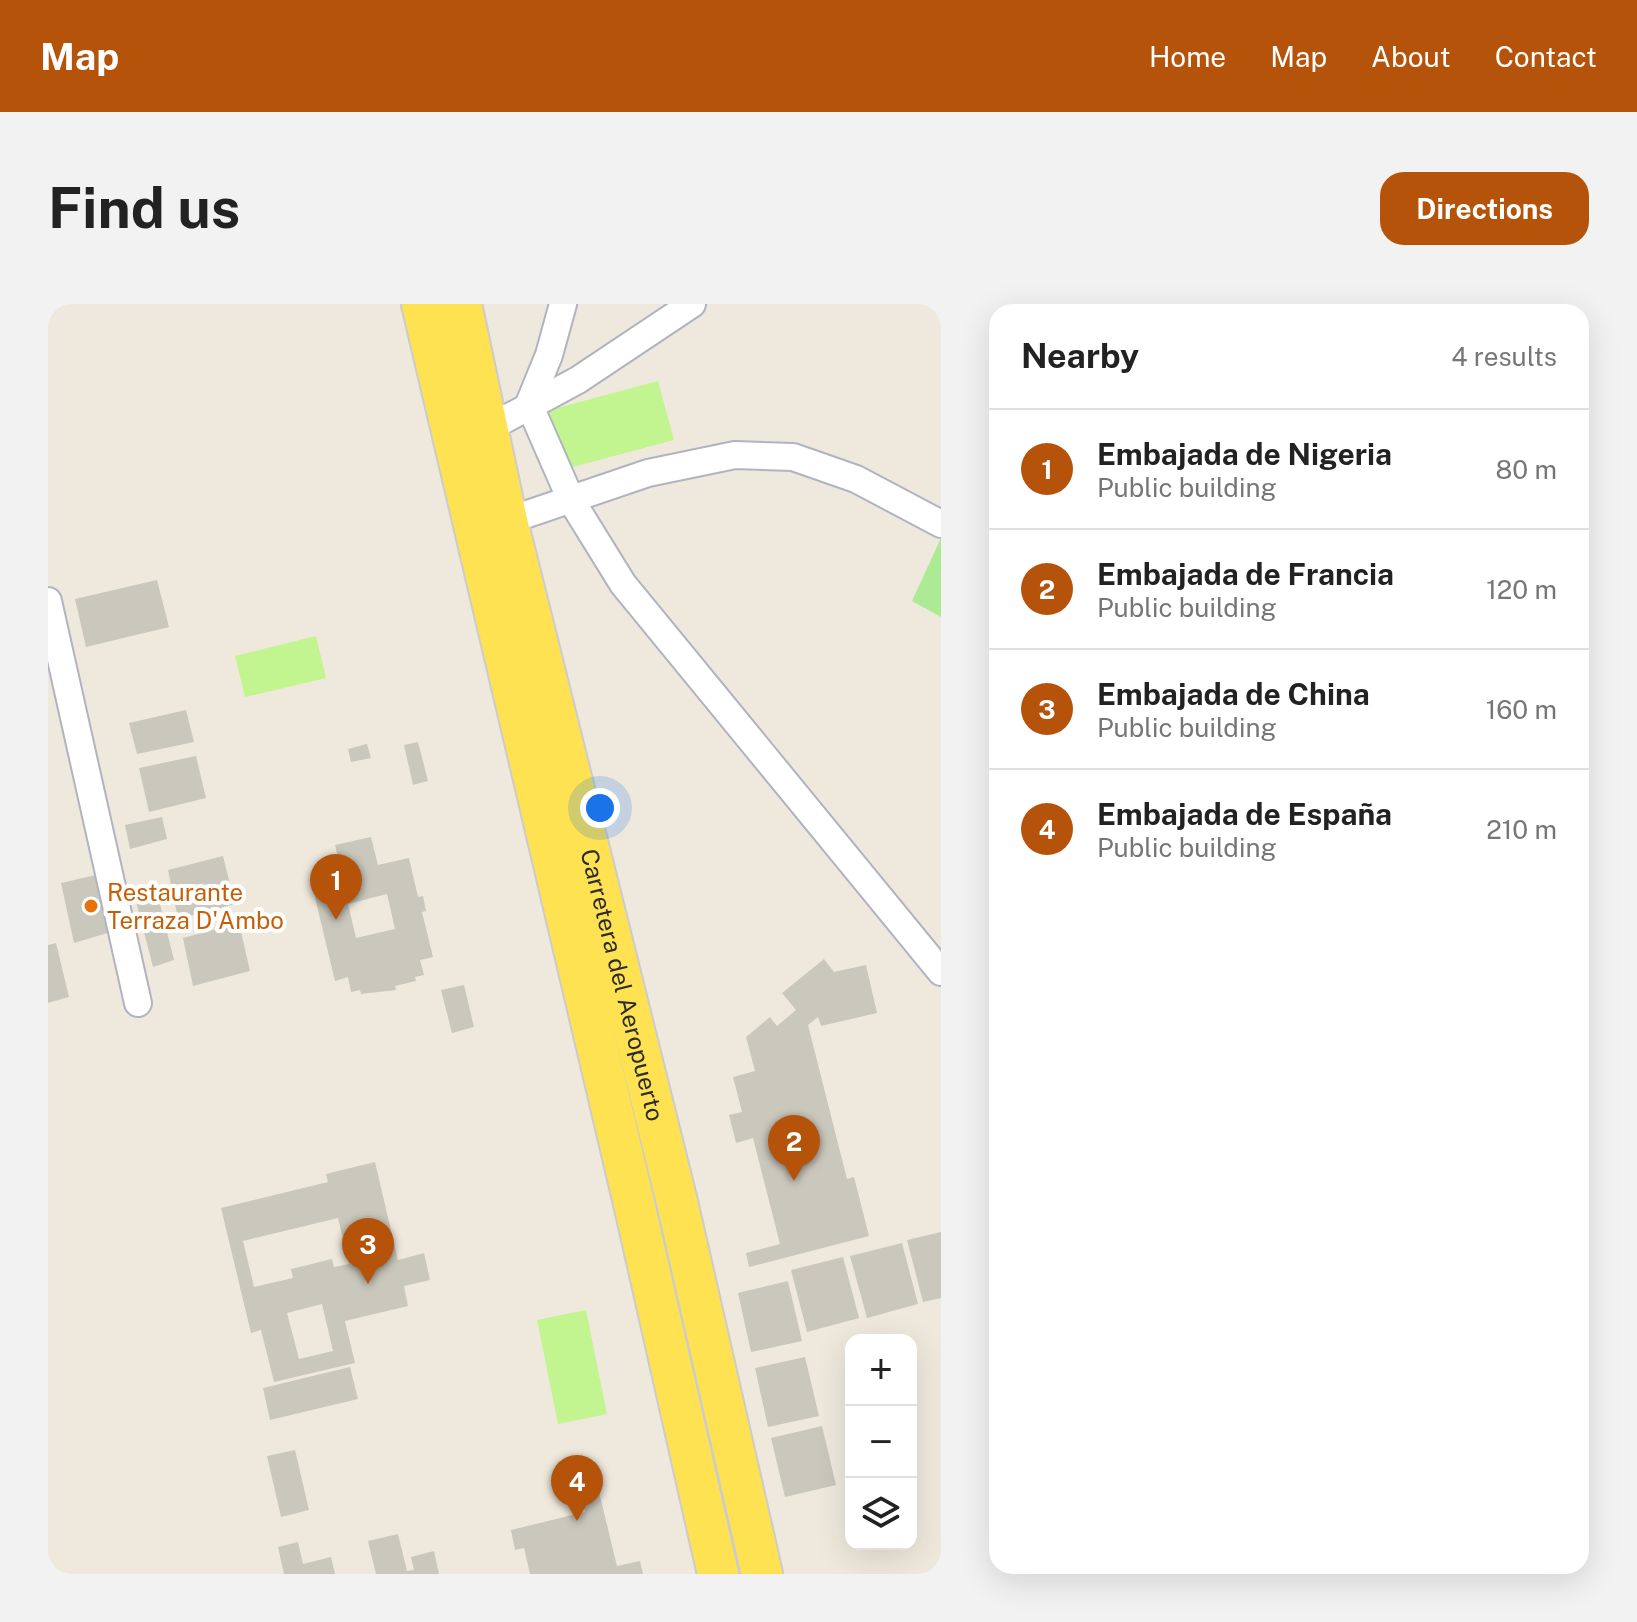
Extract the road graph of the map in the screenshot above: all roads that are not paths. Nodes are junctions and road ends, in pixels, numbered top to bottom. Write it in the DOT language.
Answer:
graph roads {
  1 [pos="422,304"];
  2 [pos="461,304"];
  3 [pos="563,304"];
  4 [pos="692,304"];
  5 [pos="529,404"];
  6 [pos="487,429"];
  7 [pos="571,500"];
  8 [pos="507,521"];
  9 [pos="941,524"];
  10 [pos="48,601"];
  11 [pos="941,972"];
  12 [pos="138,1003"];
  13 [pos="718,1574"];
  14 [pos="762,1574"];
  1 -- 13 [label="main road, Carretera del Aeropuerto"];
  2 -- 6 [label="main road, Carretera del Aeropuerto"];
  3 -- 5 [label="street"];
  4 -- 5 [label="street"];
  5 -- 6 [label="street"];
  5 -- 7 [label="street"];
  6 -- 8 [label="main road, Carretera del Aeropuerto"];
  7 -- 8 [label="street"];
  7 -- 9 [label="street"];
  7 -- 11 [label="street"];
  8 -- 14 [label="main road, Carretera del Aeropuerto"];
  10 -- 12 [label="street"];
}
